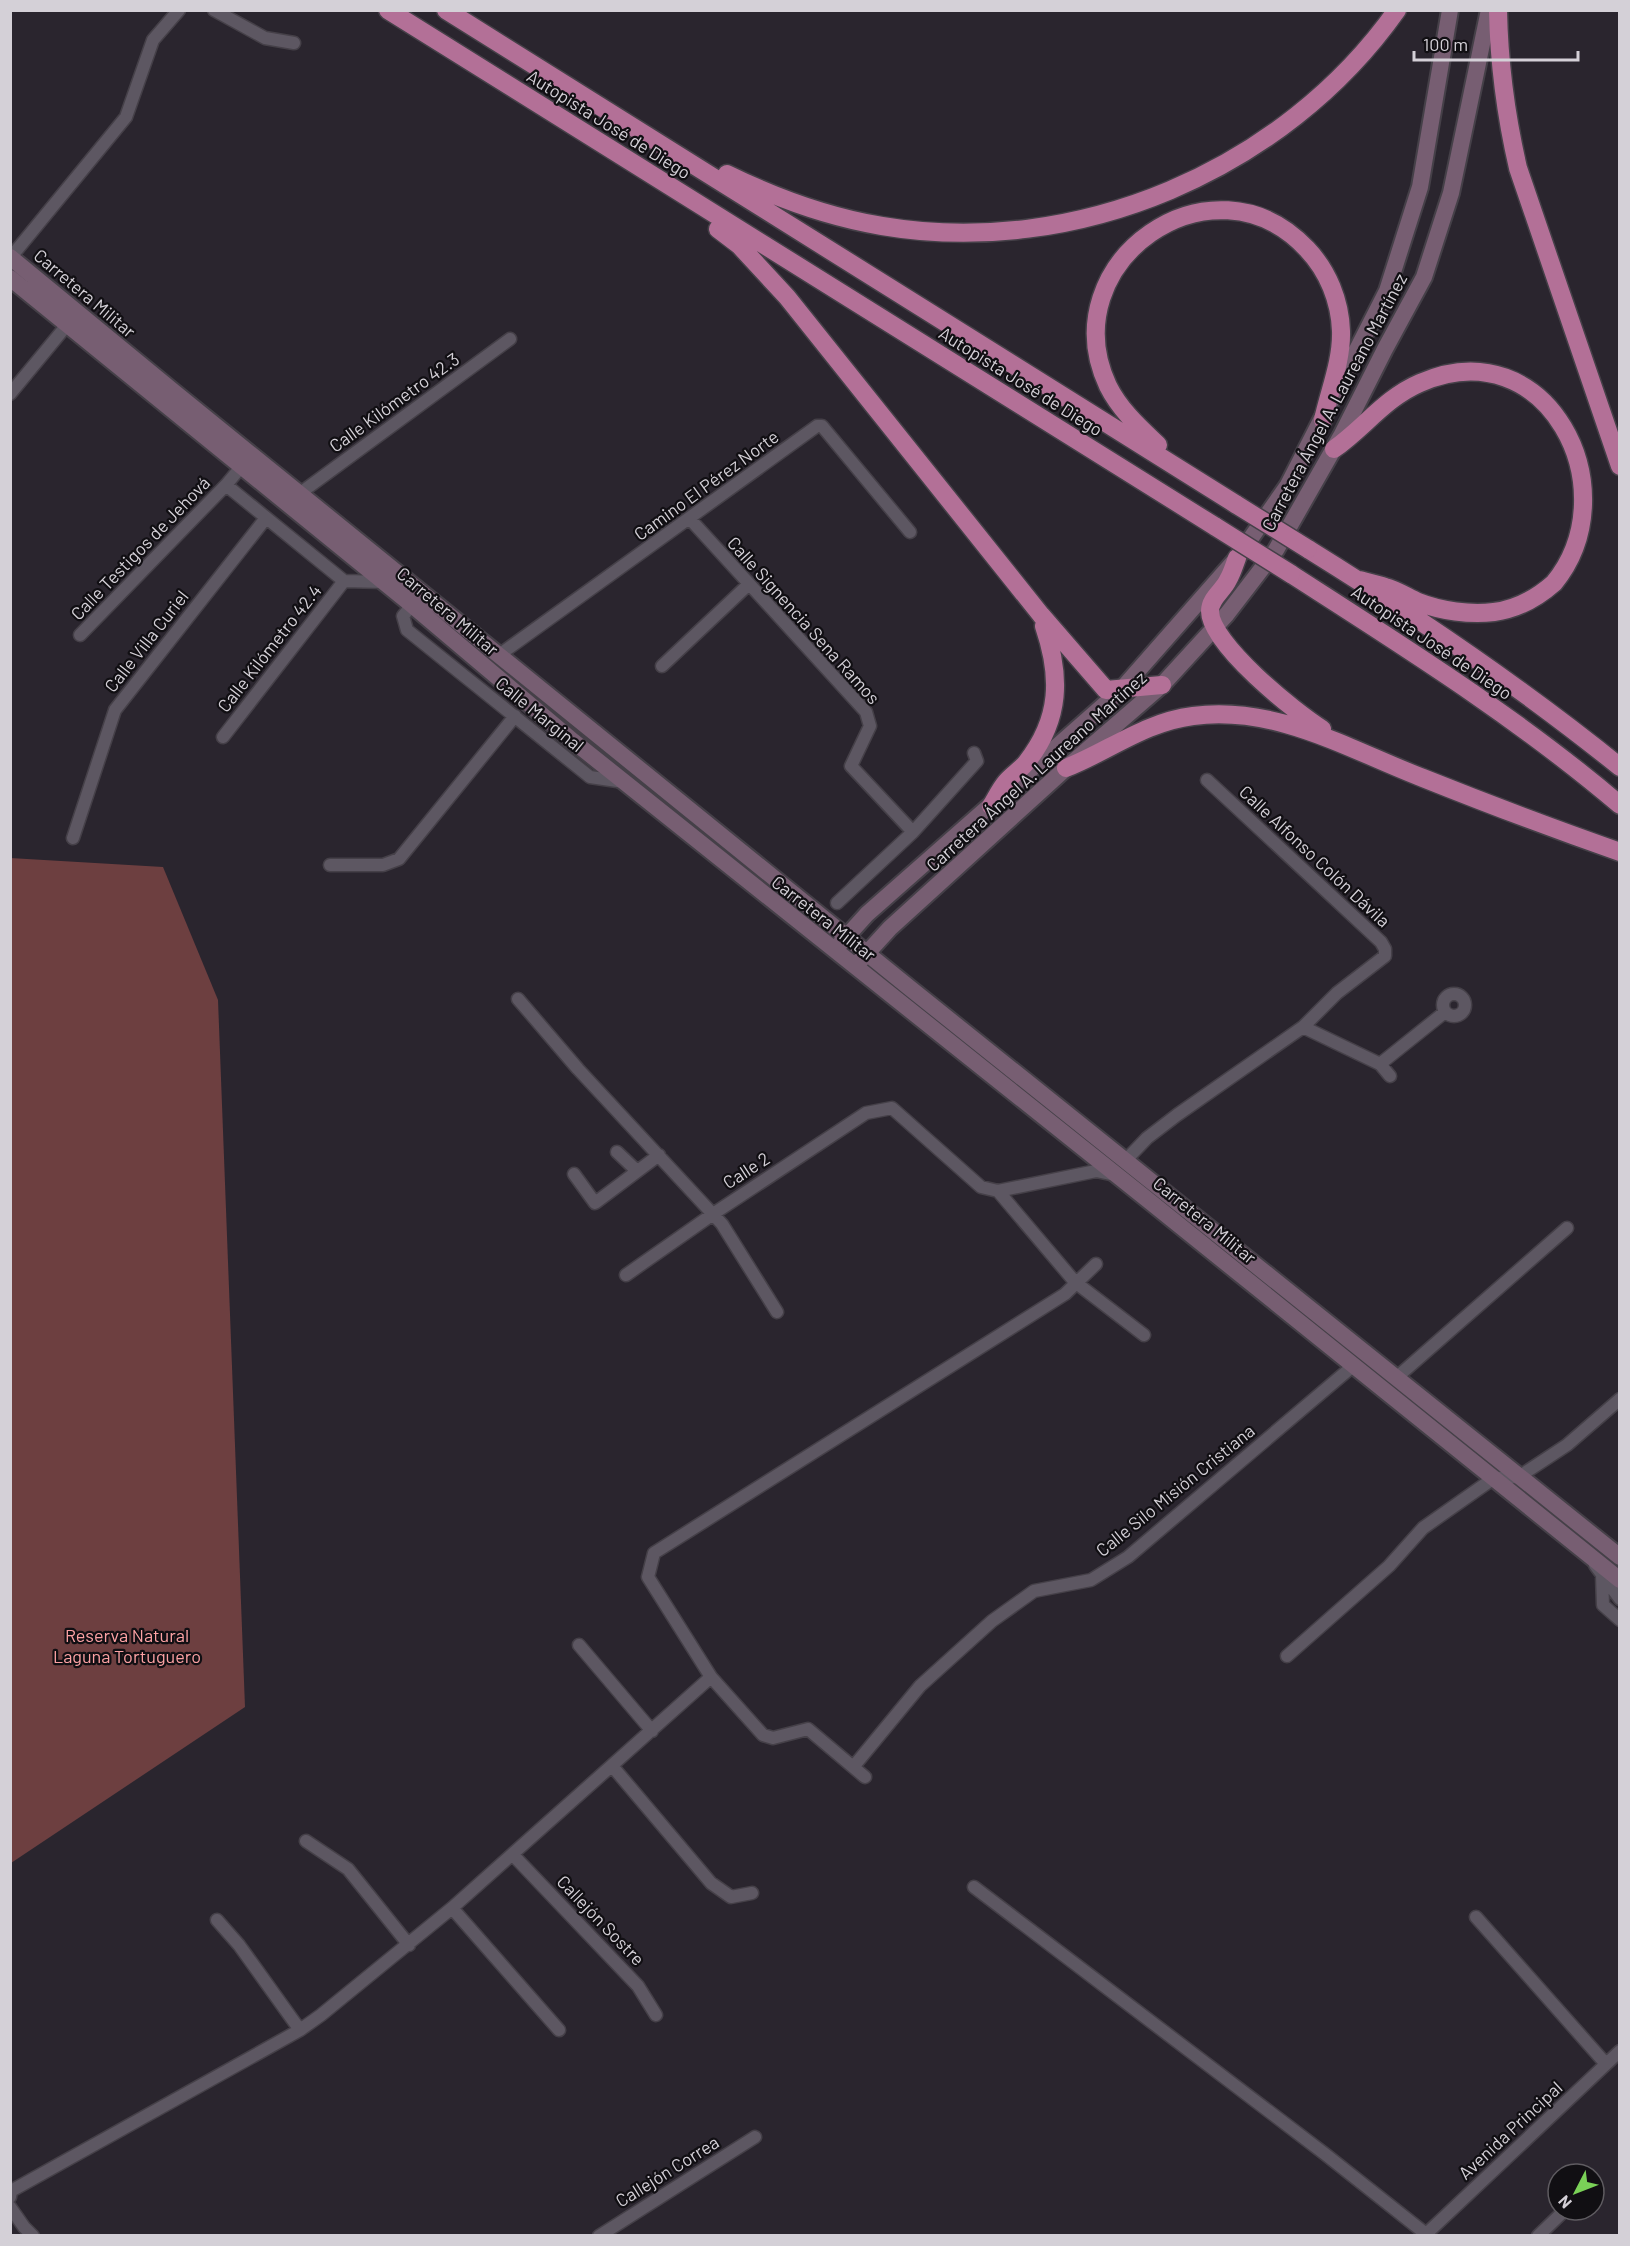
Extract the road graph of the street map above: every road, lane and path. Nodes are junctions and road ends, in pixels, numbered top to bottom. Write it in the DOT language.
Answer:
graph roads {
  1 [pos="179,10"];
  2 [pos="214,10"];
  3 [pos="388,10"];
  4 [pos="446,10"];
  5 [pos="1397,10"];
  6 [pos="1450,10"];
  7 [pos="1489,10"];
  8 [pos="1498,10"];
  9 [pos="294,43"];
  10 [pos="682,158"];
  11 [pos="677,191"];
  12 [pos="11,257"];
  13 [pos="10,278"];
  14 [pos="68,325"];
  15 [pos="510,339"];
  16 [pos="10,394"];
  17 [pos="1323,420"];
  18 [pos="1334,449"];
  19 [pos="1620,466"];
  20 [pos="241,467"];
  21 [pos="1192,477"];
  22 [pos="226,485"];
  23 [pos="299,494"];
  24 [pos="266,518"];
  25 [pos="690,519"];
  26 [pos="910,532"];
  27 [pos="1237,558"];
  28 [pos="1359,580"];
  29 [pos="344,581"];
  30 [pos="384,582"];
  31 [pos="749,584"];
  32 [pos="412,605"];
  33 [pos="1041,615"];
  34 [pos="1215,626"];
  35 [pos="80,635"];
  36 [pos="499,655"];
  37 [pos="662,666"];
  38 [pos="1162,685"];
  39 [pos="1121,690"];
  40 [pos="515,717"];
  41 [pos="223,737"];
  42 [pos="1343,745"];
  43 [pos="974,753"];
  44 [pos="1620,766"];
  45 [pos="1066,768"];
  46 [pos="1208,780"];
  47 [pos="624,782"];
  48 [pos="1620,805"];
  49 [pos="991,806"];
  50 [pos="913,832"];
  51 [pos="73,838"];
  52 [pos="1620,852"];
  53 [pos="330,865"];
  54 [pos="837,903"];
  55 [pos="847,937"];
  56 [pos="834,951"];
  57 [pos="867,954"];
  58 [pos="855,967"];
  59 [pos="518,999"];
  60 [pos="1445,1012"];
  61 [pos="1303,1027"];
  62 [pos="1380,1064"];
  63 [pos="1390,1076"];
  64 [pos="617,1152"];
  65 [pos="659,1155"];
  66 [pos="1121,1168"];
  67 [pos="637,1171"];
  68 [pos="574,1174"];
  69 [pos="998,1191"];
  70 [pos="712,1214"];
  71 [pos="1567,1228"];
  72 [pos="1096,1264"];
  73 [pos="626,1275"];
  74 [pos="1075,1282"];
  75 [pos="777,1312"];
  76 [pos="1144,1335"];
  77 [pos="1353,1366"];
  78 [pos="1396,1378"];
  79 [pos="1620,1399"];
  80 [pos="1520,1477"];
  81 [pos="1494,1478"];
  82 [pos="1585,1552"];
  83 [pos="1620,1557"];
  84 [pos="1602,1574"];
  85 [pos="1620,1580"];
  86 [pos="1620,1599"];
  87 [pos="1620,1620"];
  88 [pos="579,1645"];
  89 [pos="1287,1656"];
  90 [pos="711,1677"];
  91 [pos="652,1731"];
  92 [pos="854,1766"];
  93 [pos="613,1767"];
  94 [pos="865,1777"];
  95 [pos="306,1841"];
  96 [pos="513,1855"];
  97 [pos="974,1887"];
  98 [pos="752,1893"];
  99 [pos="452,1908"];
  100 [pos="1476,1917"];
  101 [pos="217,1920"];
  102 [pos="409,1945"];
  103 [pos="656,2015"];
  104 [pos="300,2030"];
  105 [pos="559,2030"];
  106 [pos="1620,2051"];
  107 [pos="1606,2064"];
  108 [pos="755,2137"];
  109 [pos="10,2197"];
  110 [pos="10,2207"];
  111 [pos="1552,2222"];
  112 [pos="33,2235"];
  113 [pos="599,2235"];
  114 [pos="1425,2235"];
  115 [pos="1538,2235"];
  1 -- 12 [label="street"];
  2 -- 9 [label="street"];
  3 -- 11 [label="highway, Autopista José de Diego"];
  4 -- 10 [label="highway, Autopista José de Diego"];
  5 -- 10 [label="highway"];
  6 -- 17 [label="main road, Carretera Ángel A. Laureano Martínez"];
  7 -- 18 [label="main road, Carretera Ángel A. Laureano Martínez"];
  8 -- 19 [label="highway"];
  10 -- 21 [label="highway, Autopista José de Diego"];
  11 -- 33 [label="highway"];
  11 -- 48 [label="highway, Autopista José de Diego, bridge"];
  12 -- 23 [label="main road, Carretera Militar"];
  13 -- 14 [label="main road, Carretera Militar"];
  14 -- 16 [label="street"];
  14 -- 20 [label="main road, Carretera Militar"];
  15 -- 23 [label="street, Calle Kilómetro 42.3"];
  17 -- 21 [label="highway"];
  17 -- 27 [label="main road, Carretera Ángel A. Laureano Martínez"];
  18 -- 28 [label="highway"];
  18 -- 34 [label="main road, Carretera Ángel A. Laureano Martínez"];
  20 -- 22 [label="street, Calle Testigos de Jehová"];
  20 -- 30 [label="main road, Carretera Militar"];
  21 -- 28 [label="highway, Autopista José de Diego, bridge"];
  22 -- 24 [label="street"];
  22 -- 35 [label="street, Calle Testigos de Jehová"];
  23 -- 36 [label="main road, Carretera Militar"];
  24 -- 29 [label="street"];
  24 -- 51 [label="street, Calle Villa Curiel"];
  25 -- 26 [label="street, Camino El Pérez Norte"];
  25 -- 31 [label="street, Calle Signencia Sena Ramos"];
  25 -- 36 [label="street, Camino El Pérez Norte"];
  27 -- 34 [label="highway"];
  27 -- 39 [label="main road, Carretera Ángel A. Laureano Martínez"];
  28 -- 44 [label="highway, Autopista José de Diego"];
  29 -- 30 [label="street"];
  29 -- 41 [label="street, Calle Kilómetro 42.4"];
  30 -- 32 [label="main road, Carretera Militar"];
  31 -- 37 [label="street"];
  31 -- 50 [label="street, Calle Signencia Sena Ramos"];
  32 -- 40 [label="street, Calle Marginal"];
  32 -- 47 [label="main road, Carretera Militar"];
  33 -- 39 [label="highway"];
  33 -- 49 [label="highway"];
  34 -- 38 [label="main road, Carretera Ángel A. Laureano Martínez"];
  34 -- 42 [label="highway"];
  36 -- 55 [label="main road, Carretera Militar"];
  38 -- 39 [label="highway"];
  38 -- 45 [label="main road, Carretera Ángel A. Laureano Martínez"];
  39 -- 49 [label="main road, Carretera Ángel A. Laureano Martínez"];
  40 -- 47 [label="street, Calle Marginal"];
  40 -- 53 [label="street"];
  42 -- 45 [label="highway"];
  42 -- 52 [label="highway"];
  43 -- 50 [label="street"];
  45 -- 57 [label="main road, Carretera Ángel A. Laureano Martínez"];
  46 -- 61 [label="street, Calle Alfonso Colón Dávila"];
  47 -- 56 [label="main road, Carretera Militar"];
  49 -- 55 [label="main road, Carretera Ángel A. Laureano Martínez"];
  50 -- 54 [label="street"];
  55 -- 56 [label="main road, Carretera Ángel A. Laureano Martínez"];
  55 -- 57 [label="main road, Carretera Militar"];
  56 -- 58 [label="main road, Carretera Militar"];
  57 -- 58 [label="main road, Carretera Ángel A. Laureano Martínez"];
  57 -- 66 [label="main road, Carretera Militar"];
  58 -- 66 [label="main road, Carretera Militar"];
  59 -- 65 [label="street"];
  60 -- 62 [label="street"];
  61 -- 62 [label="street"];
  61 -- 66 [label="street, Calle Alfonso Colón Dávila"];
  62 -- 63 [label="street"];
  64 -- 67 [label="street"];
  65 -- 67 [label="street"];
  65 -- 70 [label="street"];
  66 -- 69 [label="street"];
  66 -- 77 [label="main road, Carretera Militar"];
  66 -- 78 [label="main road, Carretera Militar"];
  67 -- 68 [label="street"];
  69 -- 70 [label="street, Calle 2"];
  69 -- 74 [label="street"];
  70 -- 73 [label="street, Calle 2"];
  70 -- 75 [label="street"];
  71 -- 78 [label="street"];
  72 -- 74 [label="street"];
  74 -- 76 [label="street"];
  74 -- 90 [label="street"];
  77 -- 81 [label="main road, Carretera Militar"];
  77 -- 92 [label="street, Calle Silo Misión Cristiana"];
  78 -- 80 [label="main road, Carretera Militar"];
  79 -- 80 [label="street"];
  80 -- 81 [label="street"];
  80 -- 83 [label="main road, Carretera Militar"];
  81 -- 82 [label="main road, Carretera Militar"];
  81 -- 89 [label="street"];
  82 -- 84 [label="street"];
  82 -- 85 [label="main road, Carretera Militar"];
  84 -- 86 [label="street"];
  84 -- 87 [label="street"];
  88 -- 91 [label="street"];
  90 -- 91 [label="street"];
  90 -- 92 [label="street"];
  91 -- 93 [label="street"];
  92 -- 94 [label="street"];
  93 -- 96 [label="street"];
  93 -- 98 [label="street"];
  95 -- 102 [label="street"];
  96 -- 99 [label="street"];
  96 -- 103 [label="street, Callejón Sostre"];
  97 -- 114 [label="street"];
  99 -- 102 [label="street"];
  99 -- 105 [label="street"];
  100 -- 107 [label="street"];
  101 -- 104 [label="street"];
  102 -- 104 [label="street"];
  104 -- 109 [label="street"];
  106 -- 107 [label="street, Avenida Principal"];
  107 -- 114 [label="street, Avenida Principal"];
  108 -- 113 [label="street, Callejón Correa"];
  110 -- 112 [label="street"];
  111 -- 115 [label="street"];
}
